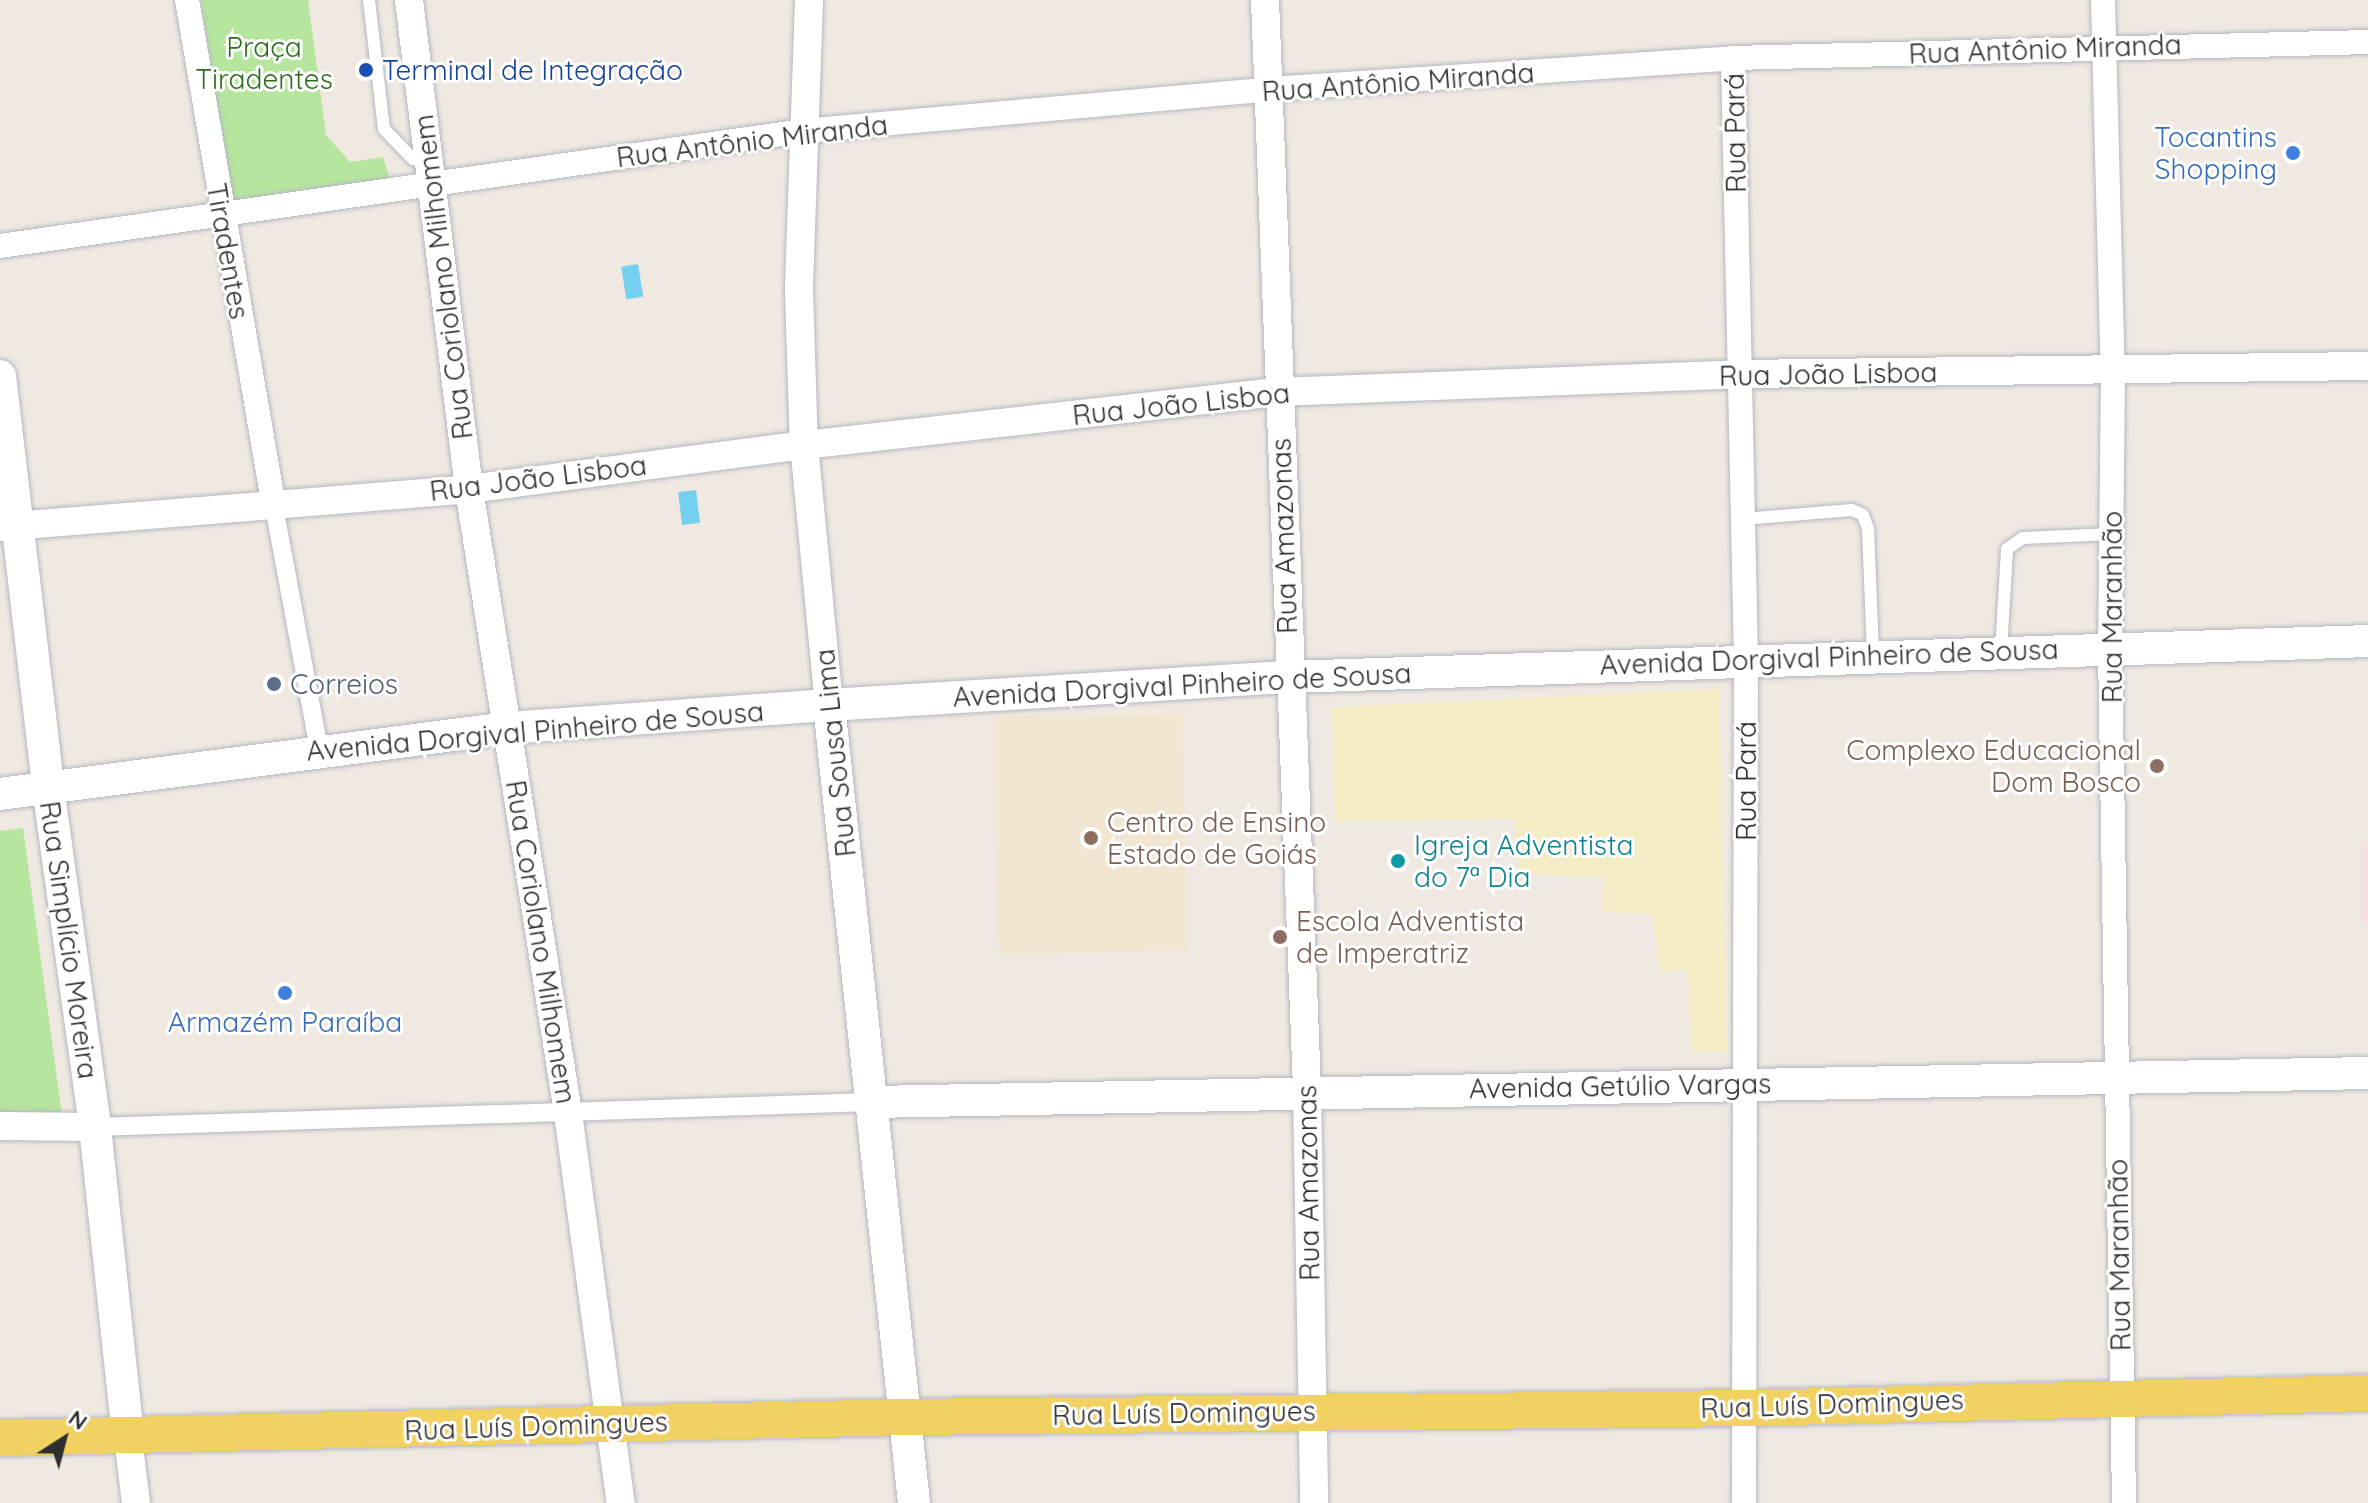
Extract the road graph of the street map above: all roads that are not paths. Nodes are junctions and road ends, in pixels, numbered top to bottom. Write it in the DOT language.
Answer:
graph roads {
  1 [pos="187,0"];
  2 [pos="369,0"];
  3 [pos="409,0"];
  4 [pos="809,0"];
  5 [pos="1265,0"];
  6 [pos="2103,0"];
  7 [pos="2368,42"];
  8 [pos="2103,46"];
  9 [pos="1733,58"];
  10 [pos="1271,89"];
  11 [pos="803,131"];
  12 [pos="431,175"];
  13 [pos="222,218"];
  14 [pos="0,246"];
  15 [pos="2368,366"];
  16 [pos="2113,371"];
  17 [pos="1740,374"];
  18 [pos="0,376"];
  19 [pos="1278,392"];
  20 [pos="804,445"];
  21 [pos="469,489"];
  22 [pos="273,501"];
  23 [pos="1743,519"];
  24 [pos="8,526"];
  25 [pos="2112,534"];
  26 [pos="2368,641"];
  27 [pos="2110,648"];
  28 [pos="2001,651"];
  29 [pos="1873,655"];
  30 [pos="1746,659"];
  31 [pos="1290,677"];
  32 [pos="829,705"];
  33 [pos="507,728"];
  34 [pos="319,750"];
  35 [pos="48,787"];
  36 [pos="0,794"];
  37 [pos="2368,1073"];
  38 [pos="2116,1080"];
  39 [pos="1745,1085"];
  40 [pos="1307,1090"];
  41 [pos="872,1102"];
  42 [pos="568,1113"];
  43 [pos="0,1126"];
  44 [pos="95,1127"];
  45 [pos="2368,1393"];
  46 [pos="2122,1395"];
  47 [pos="1746,1408"];
  48 [pos="1311,1411"];
  49 [pos="904,1417"];
  50 [pos="611,1424"];
  51 [pos="0,1438"];
  52 [pos="128,1438"];
  53 [pos="136,1503"];
  54 [pos="621,1503"];
  55 [pos="914,1503"];
  56 [pos="1314,1503"];
  57 [pos="1744,1503"];
  58 [pos="2124,1503"];
  1 -- 13 [label="street, Tiradentes"];
  2 -- 12 [label="lane"];
  3 -- 12 [label="street, Rua Coriolano Milhomem"];
  4 -- 11 [label="street, Rua Sousa Lima"];
  5 -- 10 [label="street, Rua Amazonas"];
  6 -- 8 [label="street, Rua Maranhão"];
  7 -- 8 [label="street, Rua Antônio Miranda"];
  8 -- 9 [label="street, Rua Antônio Miranda"];
  8 -- 16 [label="street, Rua Maranhão"];
  9 -- 10 [label="street, Rua Antônio Miranda"];
  9 -- 17 [label="street, Rua Pará"];
  10 -- 11 [label="street, Rua Antônio Miranda"];
  10 -- 19 [label="street, Rua Amazonas"];
  11 -- 12 [label="street, Rua Antônio Miranda"];
  11 -- 20 [label="street, Rua Sousa Lima"];
  12 -- 13 [label="street, Rua Antônio Miranda"];
  12 -- 21 [label="street, Rua Coriolano Milhomem"];
  13 -- 14 [label="street, Rua Antônio Miranda"];
  13 -- 22 [label="street, Tiradentes"];
  15 -- 16 [label="street, Rua João Lisboa"];
  16 -- 17 [label="street, Rua João Lisboa"];
  16 -- 25 [label="street, Rua Maranhão"];
  17 -- 19 [label="street, Rua João Lisboa"];
  17 -- 23 [label="street, Rua Pará"];
  18 -- 24 [label="main road, Rua Simplício Moreira"];
  19 -- 20 [label="street, Rua João Lisboa"];
  19 -- 31 [label="street, Rua Amazonas"];
  20 -- 21 [label="street, Rua João Lisboa"];
  20 -- 32 [label="street, Rua Sousa Lima"];
  21 -- 22 [label="street, Rua João Lisboa"];
  21 -- 33 [label="street, Rua Coriolano Milhomem"];
  22 -- 24 [label="street, Rua João Lisboa"];
  22 -- 34 [label="street"];
  23 -- 29 [label="lane"];
  23 -- 30 [label="street, Rua Pará"];
  24 -- 35 [label="main road, Rua Simplício Moreira"];
  25 -- 27 [label="street, Rua Maranhão"];
  25 -- 28 [label="lane"];
  26 -- 27 [label="main road, Avenida Dorgival Pinheiro de Sousa"];
  27 -- 28 [label="main road, Avenida Dorgival Pinheiro de Sousa"];
  27 -- 38 [label="street, Rua Maranhão"];
  28 -- 29 [label="main road, Avenida Dorgival Pinheiro de Sousa"];
  29 -- 30 [label="main road, Avenida Dorgival Pinheiro de Sousa"];
  30 -- 31 [label="main road, Avenida Dorgival Pinheiro de Sousa"];
  30 -- 39 [label="street, Rua Pará"];
  31 -- 32 [label="main road, Avenida Dorgival Pinheiro de Sousa"];
  31 -- 40 [label="street, Rua Amazonas"];
  32 -- 33 [label="main road, Avenida Dorgival Pinheiro de Sousa"];
  32 -- 41 [label="main road, Rua Sousa Lima"];
  33 -- 34 [label="main road, Avenida Dorgival Pinheiro de Sousa"];
  33 -- 42 [label="street, Rua Coriolano Milhomem"];
  34 -- 35 [label="main road, Avenida Dorgival Pinheiro de Sousa"];
  35 -- 36 [label="main road, Avenida Dorgival Pinheiro de Sousa"];
  35 -- 44 [label="main road, Rua Simplício Moreira"];
  37 -- 38 [label="main road, Avenida Getúlio Vargas"];
  38 -- 39 [label="main road, Avenida Getúlio Vargas"];
  38 -- 46 [label="street, Rua Maranhão"];
  39 -- 40 [label="main road, Avenida Getúlio Vargas"];
  39 -- 47 [label="street, Rua Pará"];
  40 -- 41 [label="main road, Avenida Getúlio Vargas"];
  40 -- 48 [label="street, Rua Amazonas"];
  41 -- 42 [label="street"];
  41 -- 49 [label="main road, Rua Sousa Lima"];
  42 -- 44 [label="street"];
  42 -- 50 [label="street, Rua Coriolano Milhomem"];
  43 -- 44 [label="street"];
  44 -- 52 [label="main road, Rua Simplício Moreira"];
  45 -- 46 [label="main road, Rua Luís Domingues"];
  46 -- 47 [label="main road, Rua Luís Domingues"];
  46 -- 58 [label="street, Rua Maranhão"];
  47 -- 48 [label="main road, Rua Luís Domingues"];
  47 -- 57 [label="street, Rua Pará"];
  48 -- 49 [label="main road, Rua Luís Domingues"];
  48 -- 56 [label="street, Rua Amazonas"];
  49 -- 50 [label="main road, Rua Luís Domingues"];
  49 -- 55 [label="main road, Rua Sousa Lima"];
  50 -- 52 [label="main road, Rua Luís Domingues"];
  50 -- 54 [label="street, Rua Coriolano Milhomem"];
  51 -- 52 [label="main road, Rua Luís Domingues"];
  52 -- 53 [label="street, Rua Simplício Moreira"];
}
